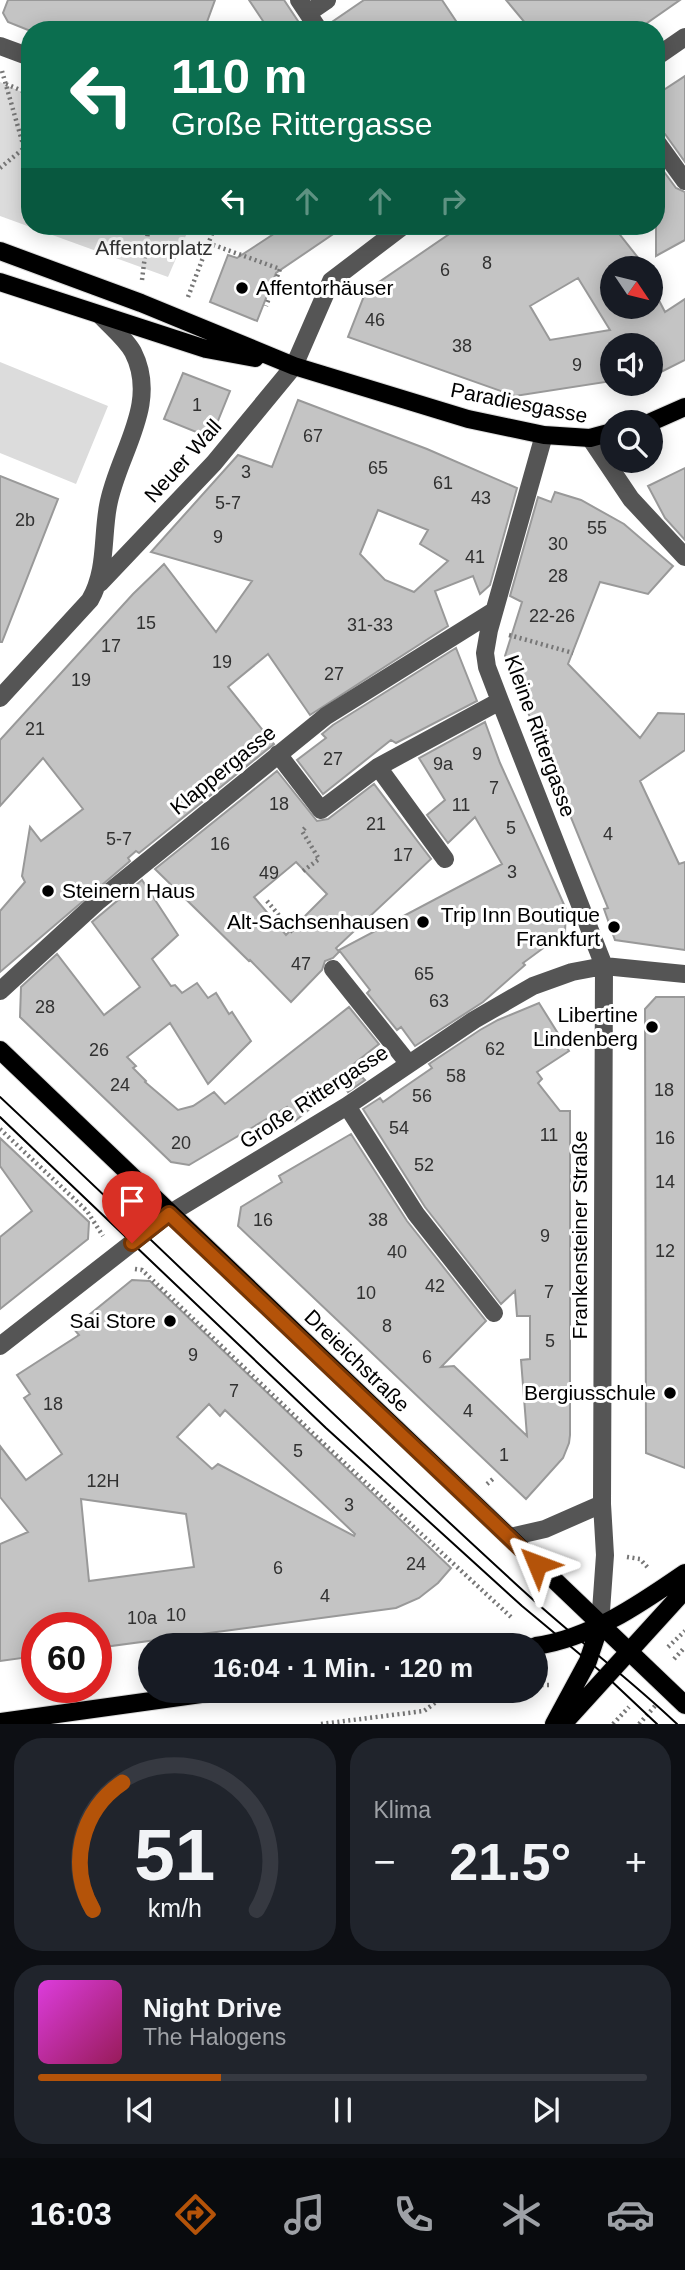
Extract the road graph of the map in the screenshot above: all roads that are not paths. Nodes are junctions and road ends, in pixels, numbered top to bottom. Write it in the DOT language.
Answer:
graph roads {
  1 [pos="327,0"];
  2 [pos="303,7"];
  3 [pos="685,37"];
  4 [pos="0,46"];
  5 [pos="665,51"];
  6 [pos="21,54"];
  7 [pos="665,153"];
  8 [pos="685,181"];
  9 [pos="391,235"];
  10 [pos="0,251"];
  11 [pos="0,282"];
  12 [pos="101,316"];
  13 [pos="294,366"];
  14 [pos="685,407"];
  15 [pos="663,417"];
  16 [pos="544,435"];
  17 [pos="600,435"];
  18 [pos="590,438"];
  19 [pos="685,557"];
  20 [pos="100,583"];
  21 [pos="494,611"];
  22 [pos="0,698"];
  23 [pos="500,701"];
  24 [pos="278,754"];
  25 [pos="378,767"];
  26 [pos="444,859"];
  27 [pos="604,966"];
  28 [pos="332,969"];
  29 [pos="685,974"];
  30 [pos="0,991"];
  31 [pos="0,1050"];
  32 [pos="409,1063"];
  33 [pos="347,1106"];
  34 [pos="169,1214"];
  35 [pos="494,1314"];
  36 [pos="0,1346"];
  37 [pos="602,1504"];
  38 [pos="510,1537"];
  39 [pos="685,1573"];
  40 [pos="685,1590"];
  41 [pos="600,1625"];
  42 [pos="548,1643"];
  43 [pos="629,1652"];
  44 [pos="138,1703"];
  45 [pos="684,1704"];
  46 [pos="0,1722"];
  47 [pos="554,1724"];
  48 [pos="563,1724"];
  1 -- 2 [label="street"];
  3 -- 5 [label="street"];
  4 -- 6 [label="street"];
  7 -- 8 [label="street"];
  9 -- 13 [label="street, Neuer Wall"];
  10 -- 13 [label="main road, Paradiesgasse"];
  11 -- 12 [label="main road, Paradiesgasse"];
  12 -- 13 [label="main road, Paradiesgasse"];
  12 -- 20 [label="street, Neuer Wall"];
  13 -- 16 [label="main road, Paradiesgasse"];
  13 -- 20 [label="street, Neuer Wall"];
  14 -- 15 [label="main road"];
  16 -- 18 [label="main road, Paradiesgasse"];
  16 -- 21 [label="street, Kleine Rittergasse"];
  17 -- 18 [label="main road"];
  18 -- 19 [label="street, Paradiesgasse"];
  20 -- 22 [label="street, Neuer Wall"];
  21 -- 23 [label="street, Kleine Rittergasse"];
  21 -- 24 [label="street, Klappergasse"];
  23 -- 25 [label="street"];
  23 -- 27 [label="street, Kleine Rittergasse"];
  24 -- 25 [label="street"];
  24 -- 30 [label="street, Klappergasse"];
  25 -- 26 [label="street"];
  27 -- 29 [label="street, Große Rittergasse"];
  27 -- 32 [label="street, Große Rittergasse"];
  27 -- 37 [label="street, Frankensteiner Straße"];
  28 -- 32 [label="street"];
  31 -- 34 [label="main road, Dreieichstraße"];
  32 -- 33 [label="street, Große Rittergasse"];
  33 -- 34 [label="street, Große Rittergasse"];
  33 -- 35 [label="street"];
  34 -- 36 [label="street, Große Rittergasse"];
  34 -- 38 [label="main road, Dreieichstraße"];
  37 -- 38 [label="street"];
  37 -- 41 [label="street, Frankensteiner Straße"];
  38 -- 41 [label="main road, Dreieichstraße"];
  39 -- 41 [label="main road"];
  40 -- 43 [label="main road"];
  41 -- 42 [label="main road"];
  41 -- 43 [label="main road, Dreieichstraße"];
  41 -- 47 [label="main road"];
  43 -- 45 [label="main road, Dreieichstraße"];
  43 -- 48 [label="main road"];
  44 -- 46 [label="main road"];
}
